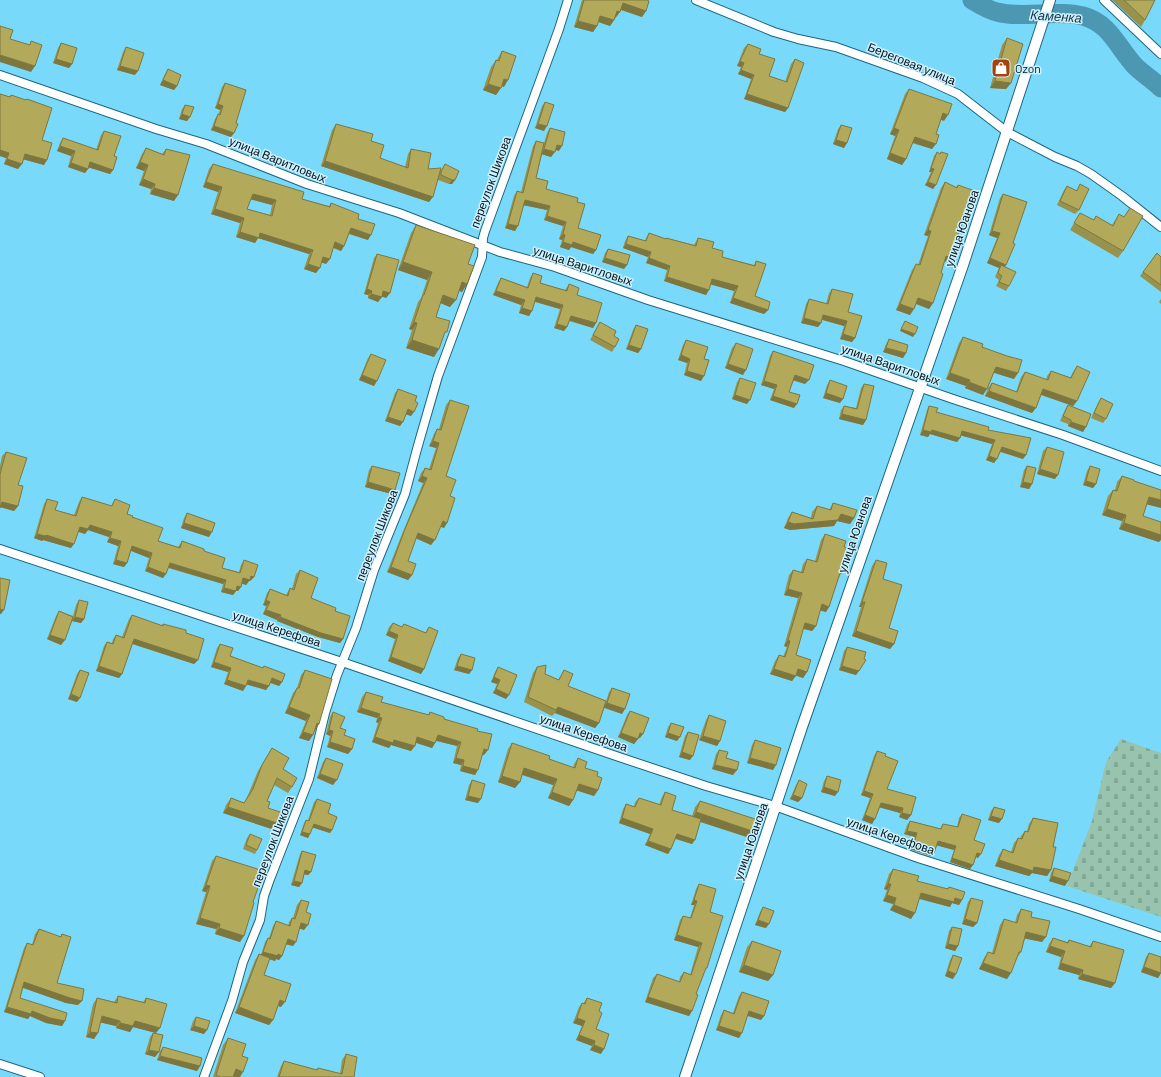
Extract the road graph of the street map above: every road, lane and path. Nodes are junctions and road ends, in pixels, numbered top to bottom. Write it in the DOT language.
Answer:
graph roads {
  1 [pos="568,0"];
  2 [pos="696,0"];
  3 [pos="1050,0"];
  4 [pos="1104,0"];
  5 [pos="1161,54"];
  6 [pos="0,75"];
  7 [pos="1007,132"];
  8 [pos="1161,227"];
  9 [pos="483,246"];
  10 [pos="920,386"];
  11 [pos="1161,471"];
  12 [pos="0,549"];
  13 [pos="342,662"];
  14 [pos="775,806"];
  15 [pos="1161,937"];
  16 [pos="0,1064"];
  17 [pos="40,1077"];
  18 [pos="204,1077"];
  19 [pos="684,1077"];
  1 -- 9 [label="street, переулок Шикова"];
  2 -- 7 [label="street, Береговая улица"];
  3 -- 7 [label="street, улица Юанова"];
  4 -- 5 [label="street"];
  6 -- 9 [label="street, улица Варитловых"];
  7 -- 8 [label="street, Береговая улица"];
  7 -- 10 [label="street, улица Юанова"];
  9 -- 10 [label="street, улица Варитловых"];
  9 -- 13 [label="street, переулок Шикова"];
  10 -- 11 [label="street, улица Варитловых"];
  10 -- 14 [label="street, улица Юанова"];
  12 -- 13 [label="street, улица Керефова"];
  13 -- 14 [label="street, улица Керефова"];
  13 -- 18 [label="street, переулок Шикова"];
  14 -- 15 [label="street, улица Керефова"];
  14 -- 19 [label="street, улица Юанова"];
  16 -- 17 [label="street"];
}
